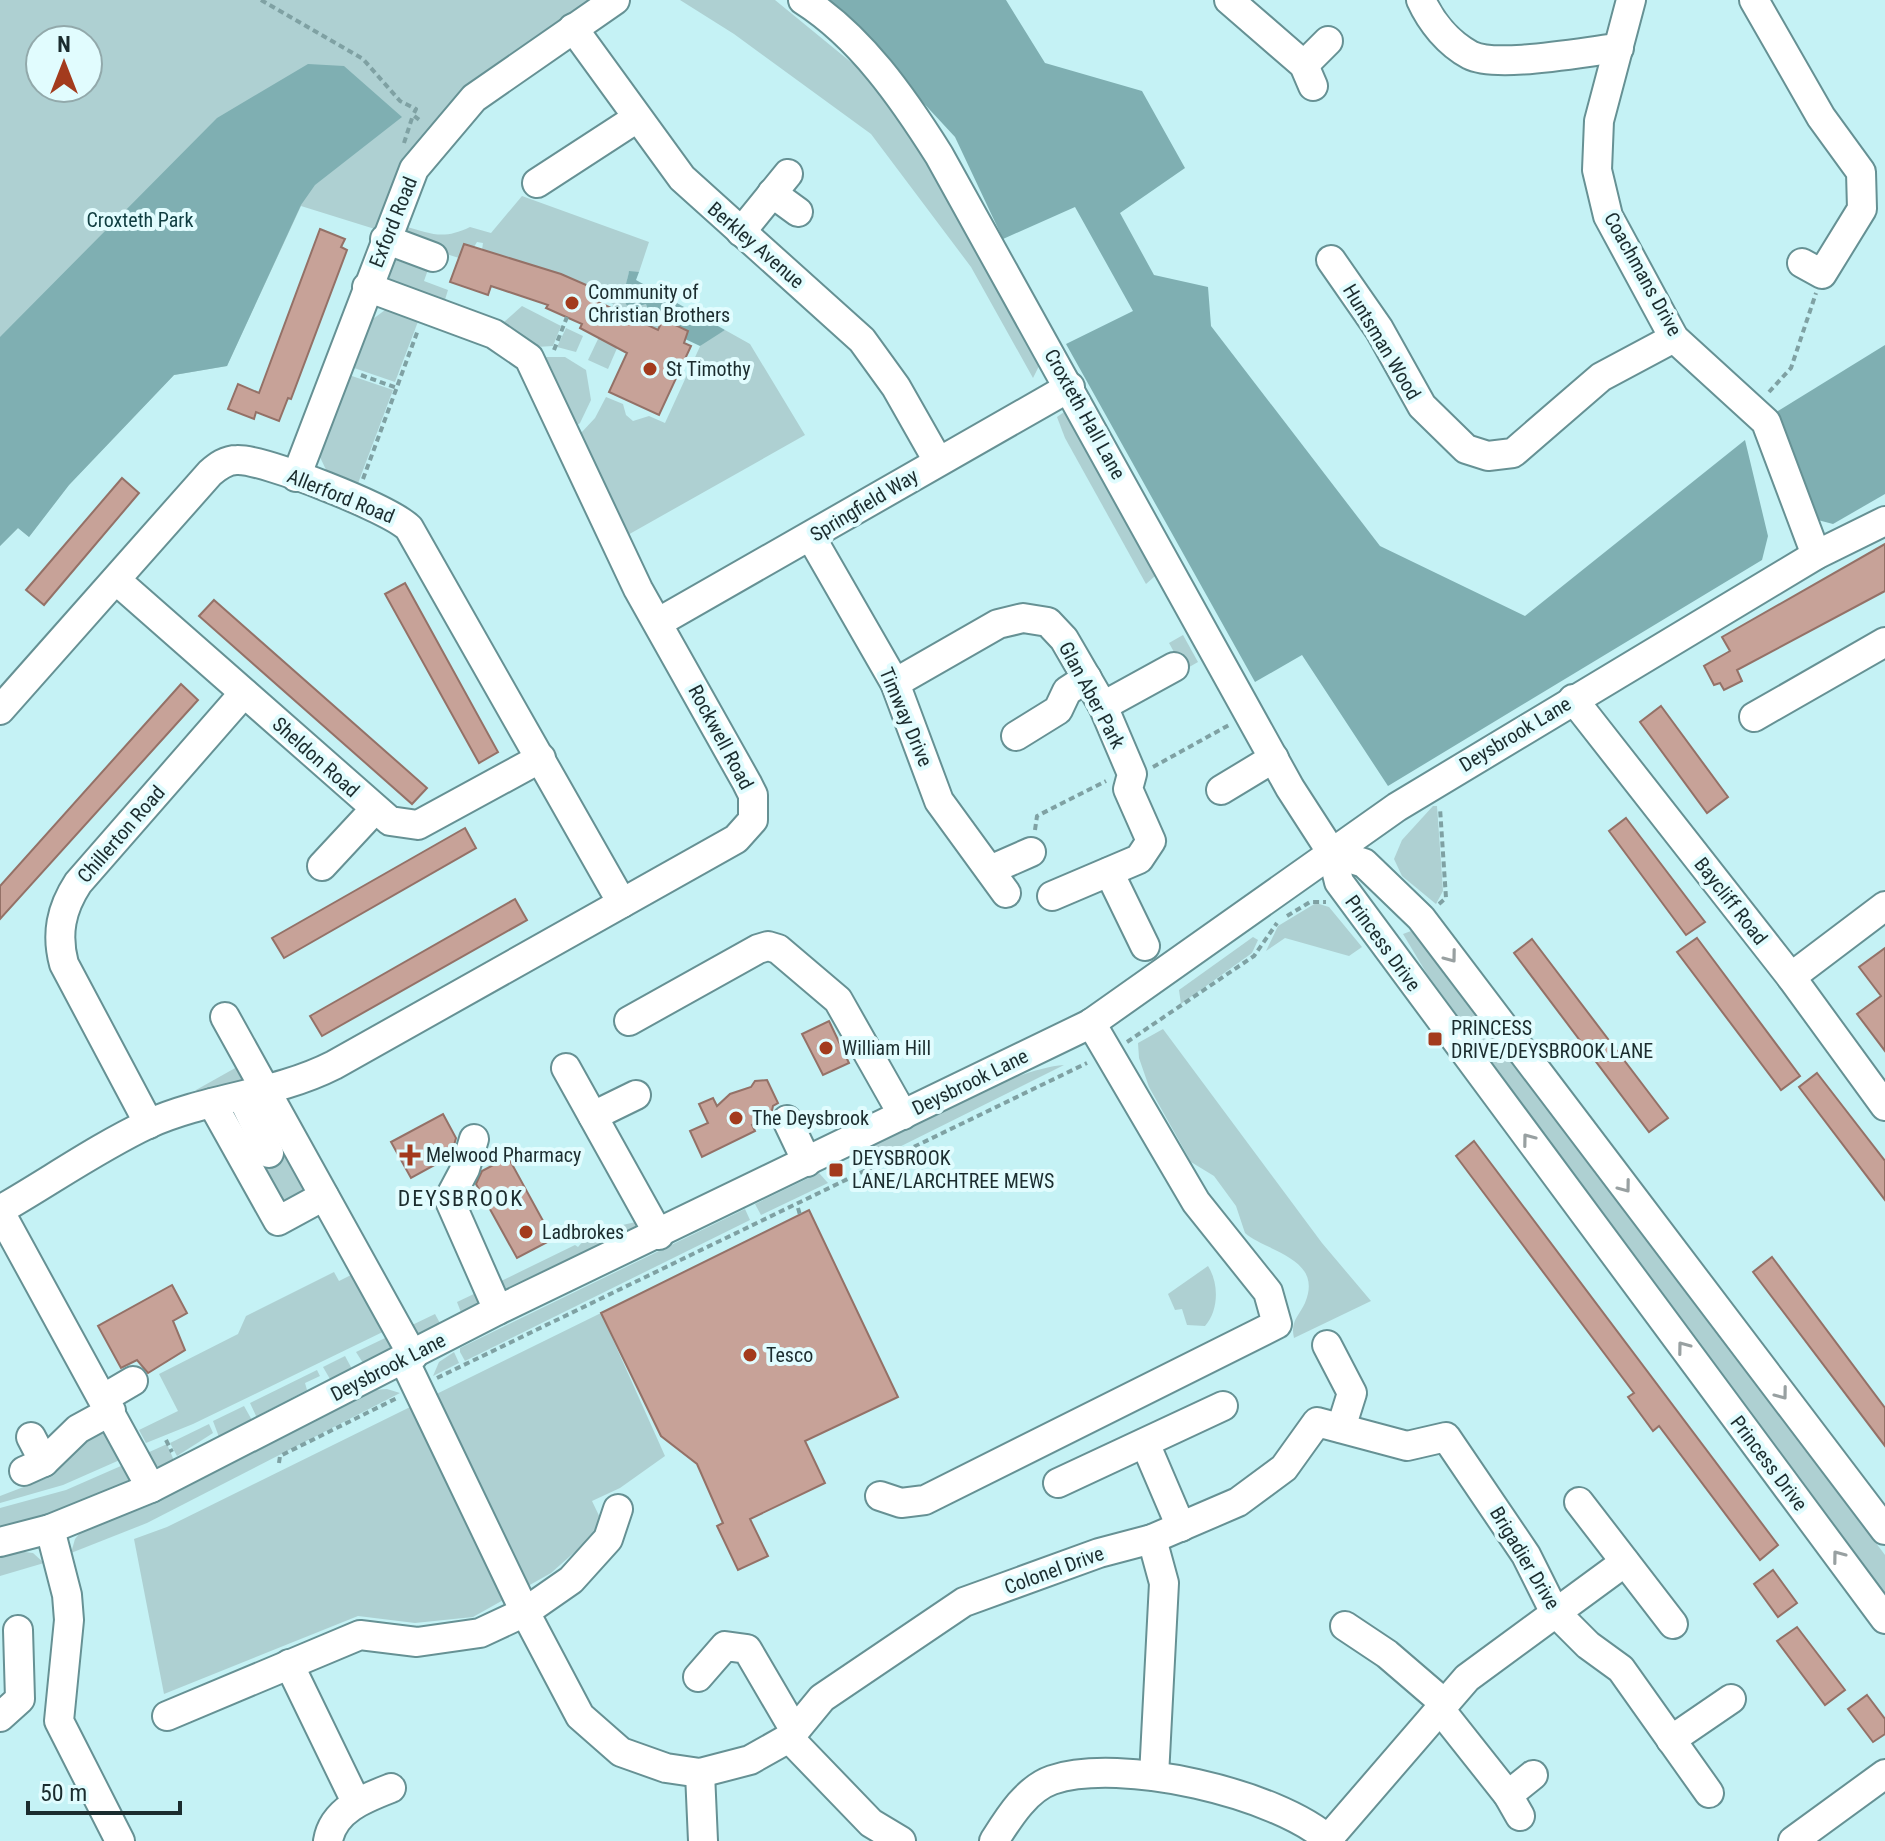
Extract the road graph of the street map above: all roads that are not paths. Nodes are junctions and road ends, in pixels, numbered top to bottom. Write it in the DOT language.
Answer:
graph roads {
  1 [pos="615,0"];
  2 [pos="803,0"];
  3 [pos="1229,0"];
  4 [pos="1421,0"];
  5 [pos="1631,0"];
  6 [pos="1754,0"];
  7 [pos="573,28"];
  8 [pos="1328,41"];
  9 [pos="1619,48"];
  10 [pos="637,118"];
  11 [pos="537,183"];
  12 [pos="798,212"];
  13 [pos="741,232"];
  14 [pos="385,239"];
  15 [pos="433,257"];
  16 [pos="1331,260"];
  17 [pos="1812,269"];
  18 [pos="367,287"];
  19 [pos="1674,338"];
  20 [pos="1070,387"];
  21 [pos="938,461"];
  22 [pos="296,477"];
  23 [pos="1885,521"];
  24 [pos="811,537"];
  25 [pos="1816,555"];
  26 [pos="116,580"];
  27 [pos="659,622"];
  28 [pos="1885,642"];
  29 [pos="1174,667"];
  30 [pos="1087,678"];
  31 [pos="895,683"];
  32 [pos="244,693"];
  33 [pos="1573,699"];
  34 [pos="1103,706"];
  35 [pos="0,710"];
  36 [pos="1754,717"];
  37 [pos="1016,736"];
  38 [pos="541,758"];
  39 [pos="1274,758"];
  40 [pos="1221,790"];
  41 [pos="375,809"];
  42 [pos="1031,852"];
  43 [pos="1332,853"];
  44 [pos="322,866"];
  45 [pos="1109,872"];
  46 [pos="1052,896"];
  47 [pos="622,903"];
  48 [pos="1885,906"];
  49 [pos="1421,918"];
  50 [pos="1382,942"];
  51 [pos="1145,946"];
  52 [pos="1791,977"];
  53 [pos="225,1017"];
  54 [pos="629,1021"];
  55 [pos="1091,1023"];
  56 [pos="566,1068"];
  57 [pos="254,1094"];
  58 [pos="636,1095"];
  59 [pos="212,1103"];
  60 [pos="1885,1106"];
  61 [pos="903,1115"];
  62 [pos="593,1116"];
  63 [pos="787,1120"];
  64 [pos="149,1124"];
  65 [pos="474,1139"];
  66 [pos="269,1153"];
  67 [pos="807,1162"];
  68 [pos="324,1196"];
  69 [pos="0,1211"];
  70 [pos="659,1235"];
  71 [pos="498,1310"];
  72 [pos="1327,1345"];
  73 [pos="409,1358"];
  74 [pos="133,1381"];
  75 [pos="107,1404"];
  76 [pos="1223,1406"];
  77 [pos="1329,1425"];
  78 [pos="31,1437"];
  79 [pos="1145,1443"];
  80 [pos="1058,1483"];
  81 [pos="151,1488"];
  82 [pos="880,1496"];
  83 [pos="1579,1502"];
  84 [pos="618,1509"];
  85 [pos="1181,1527"];
  86 [pos="50,1529"];
  87 [pos="1885,1530"];
  88 [pos="1152,1539"];
  89 [pos="0,1542"];
  90 [pos="1625,1562"];
  91 [pos="1554,1611"];
  92 [pos="525,1612"];
  93 [pos="1885,1619"];
  94 [pos="1673,1624"];
  95 [pos="1345,1626"];
  96 [pos="18,1630"];
  97 [pos="289,1664"];
  98 [pos="698,1677"];
  99 [pos="1731,1699"];
  100 [pos="1441,1705"];
  101 [pos="10,1708"];
  102 [pos="167,1716"];
  103 [pos="792,1735"];
  104 [pos="1671,1740"];
  105 [pos="700,1773"];
  106 [pos="1885,1774"];
  107 [pos="1533,1775"];
  108 [pos="1154,1776"];
  109 [pos="391,1788"];
  110 [pos="1709,1793"];
  111 [pos="356,1802"];
  112 [pos="1329,1840"];
  113 [pos="120,1841"];
  114 [pos="328,1841"];
  115 [pos="703,1841"];
  116 [pos="901,1841"];
  117 [pos="994,1841"];
  118 [pos="1793,1841"];
  1 -- 7 [label="street, Exford Road"];
  2 -- 20 [label="street, Croxteth Hall Lane"];
  3 -- 8 [label="street"];
  4 -- 9 [label="street"];
  5 -- 9 [label="street, Coachmans Drive"];
  6 -- 17 [label="street"];
  7 -- 10 [label="street, Berkley Avenue"];
  7 -- 14 [label="street, Exford Road"];
  9 -- 19 [label="street, Coachmans Drive"];
  10 -- 11 [label="street"];
  10 -- 13 [label="street, Berkley Avenue"];
  12 -- 13 [label="street"];
  13 -- 21 [label="street, Berkley Avenue"];
  14 -- 15 [label="street"];
  14 -- 18 [label="street, Exford Road"];
  16 -- 19 [label="street, Huntsman Wood"];
  18 -- 22 [label="street, Exford Road"];
  18 -- 27 [label="street, Rockwell Road"];
  19 -- 25 [label="street, Coachmans Drive"];
  20 -- 21 [label="street, Springfield Way"];
  20 -- 39 [label="street, Croxteth Hall Lane"];
  21 -- 24 [label="street, Springfield Way"];
  22 -- 26 [label="street, Allerford Road"];
  22 -- 38 [label="street, Allerford Road"];
  23 -- 25 [label="street, Deysbrook Lane"];
  24 -- 27 [label="street, Springfield Way"];
  24 -- 31 [label="street, Timway Drive"];
  25 -- 33 [label="street, Deysbrook Lane"];
  26 -- 32 [label="street, Sheldon Road"];
  26 -- 35 [label="street, Allerford Road"];
  27 -- 47 [label="street, Rockwell Road"];
  28 -- 36 [label="street"];
  29 -- 34 [label="street"];
  30 -- 31 [label="street, Glan Aber Park"];
  30 -- 34 [label="street, Glan Aber Park"];
  30 -- 37 [label="street"];
  31 -- 42 [label="street, Timway Drive"];
  32 -- 41 [label="street, Sheldon Road"];
  32 -- 64 [label="street, Chillerton Road"];
  33 -- 43 [label="street, Deysbrook Lane"];
  33 -- 52 [label="street, Baycliff Road"];
  34 -- 45 [label="street, Glan Aber Park"];
  38 -- 41 [label="street, Sheldon Road"];
  38 -- 47 [label="street, Allerford Road"];
  39 -- 40 [label="street"];
  39 -- 43 [label="street, Croxteth Hall Lane"];
  41 -- 44 [label="street"];
  43 -- 49 [label="street, Princess Drive"];
  43 -- 50 [label="street, Princess Drive"];
  43 -- 55 [label="street, Deysbrook Lane"];
  45 -- 46 [label="street"];
  45 -- 51 [label="street"];
  47 -- 57 [label="street, Rockwell Road"];
  48 -- 52 [label="street"];
  49 -- 50 [label="street"];
  49 -- 87 [label="street, Princess Drive, one-way"];
  93 -- 50 [label="street, Princess Drive, one-way"];
  52 -- 60 [label="street, Baycliff Road"];
  53 -- 57 [label="street"];
  54 -- 61 [label="street"];
  55 -- 61 [label="street, Deysbrook Lane"];
  55 -- 82 [label="street"];
  56 -- 62 [label="street"];
  57 -- 59 [label="street, Rockwell Road"];
  57 -- 66 [label="street"];
  57 -- 68 [label="street"];
  58 -- 62 [label="street"];
  59 -- 64 [label="street, Rockwell Road"];
  59 -- 68 [label="street"];
  61 -- 67 [label="street, Deysbrook Lane"];
  62 -- 70 [label="street"];
  63 -- 67 [label="street"];
  64 -- 69 [label="street, Rockwell Road"];
  65 -- 71 [label="street"];
  67 -- 70 [label="street, Deysbrook Lane"];
  68 -- 73 [label="street"];
  69 -- 75 [label="street"];
  70 -- 71 [label="street, Deysbrook Lane"];
  71 -- 73 [label="street, Deysbrook Lane"];
  72 -- 77 [label="street"];
  73 -- 81 [label="street, Deysbrook Lane"];
  73 -- 92 [label="street, Colonel Drive"];
  74 -- 75 [label="street"];
  75 -- 78 [label="street"];
  75 -- 81 [label="street"];
  76 -- 79 [label="street"];
  77 -- 85 [label="street, Colonel Drive"];
  77 -- 91 [label="street, Brigadier Drive"];
  79 -- 80 [label="street"];
  79 -- 85 [label="street"];
  81 -- 86 [label="street, Deysbrook Lane"];
  83 -- 90 [label="street"];
  84 -- 92 [label="street"];
  85 -- 88 [label="street, Colonel Drive"];
  86 -- 89 [label="street, Deysbrook Lane"];
  86 -- 113 [label="street"];
  88 -- 103 [label="street, Colonel Drive"];
  88 -- 108 [label="street"];
  90 -- 91 [label="street"];
  90 -- 94 [label="street"];
  91 -- 100 [label="street"];
  91 -- 104 [label="street, Brigadier Drive"];
  92 -- 97 [label="street"];
  92 -- 105 [label="street, Colonel Drive"];
  95 -- 100 [label="street"];
  96 -- 101 [label="street"];
  97 -- 102 [label="street"];
  97 -- 111 [label="street"];
  98 -- 103 [label="street"];
  99 -- 104 [label="street"];
  100 -- 107 [label="street"];
  100 -- 112 [label="street"];
  103 -- 105 [label="street, Colonel Drive"];
  103 -- 116 [label="street"];
  104 -- 110 [label="street, Brigadier Drive"];
  105 -- 115 [label="street"];
  106 -- 118 [label="street"];
  108 -- 112 [label="street"];
  108 -- 117 [label="street"];
  109 -- 111 [label="street"];
  111 -- 114 [label="street"];
}
